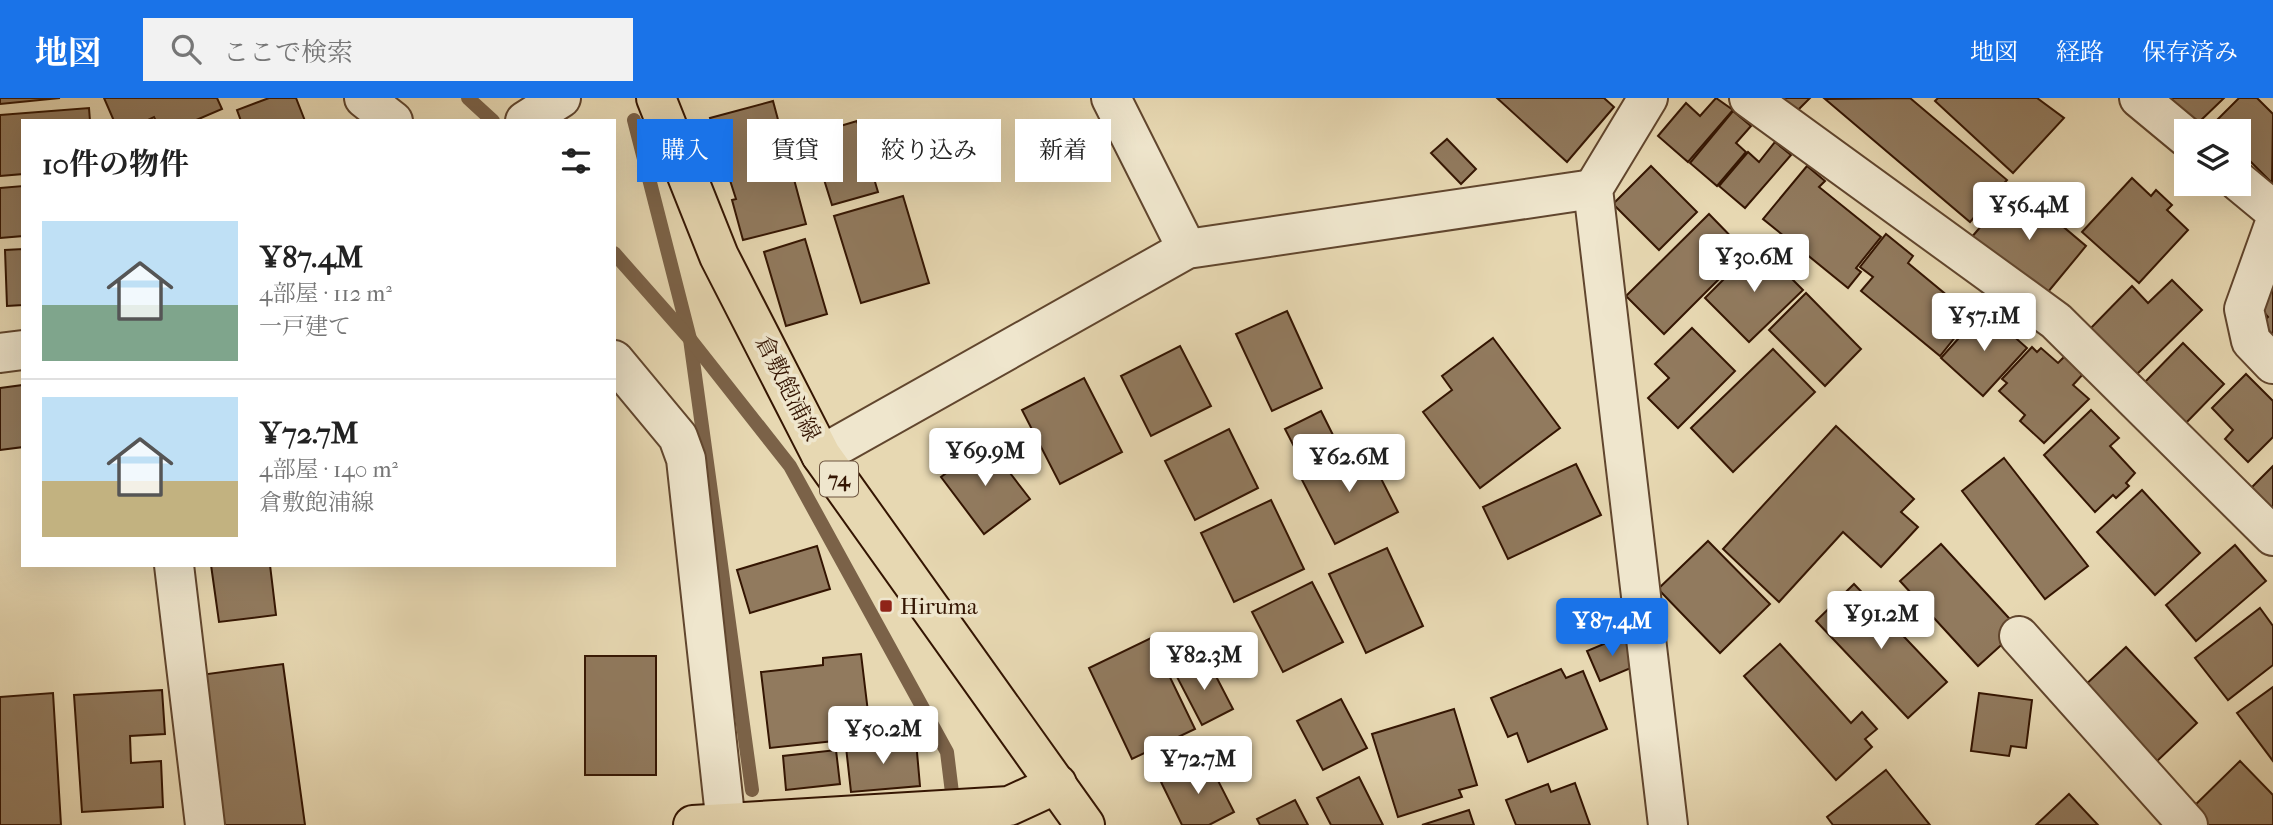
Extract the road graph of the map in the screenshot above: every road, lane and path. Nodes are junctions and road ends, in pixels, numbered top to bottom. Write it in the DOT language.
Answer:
graph roads {
  1 [pos="364,98"];
  2 [pos="561,98"];
  3 [pos="656,98"];
  4 [pos="1111,98"];
  5 [pos="1648,98"];
  6 [pos="1749,98"];
  7 [pos="2139,98"];
  8 [pos="390,119"];
  9 [pos="528,119"];
  10 [pos="2174,127"];
  11 [pos="1593,189"];
  12 [pos="2251,192"];
  13 [pos="2273,210"];
  14 [pos="2273,228"];
  15 [pos="1187,249"];
  16 [pos="21,350"];
  17 [pos="0,353"];
  18 [pos="616,362"];
  19 [pos="2273,364"];
  20 [pos="821,455"];
  21 [pos="2273,536"];
  22 [pos="174,567"];
  23 [pos="2020,636"];
  24 [pos="1057,784"];
  25 [pos="1001,813"];
  26 [pos="715,824"];
  27 [pos="205,825"];
  28 [pos="1085,825"];
  29 [pos="1668,825"];
  30 [pos="2188,825"];
  1 -- 8 [label="street"];
  2 -- 9 [label="street"];
  3 -- 20 [label="main road, 倉敷飽浦線 / 74"];
  4 -- 15 [label="street"];
  5 -- 11 [label="street"];
  6 -- 21 [label="street"];
  7 -- 10 [label="street"];
  11 -- 15 [label="street"];
  11 -- 29 [label="street"];
  12 -- 13 [label="street"];
  14 -- 19 [label="street"];
  15 -- 20 [label="street"];
  16 -- 17 [label="street"];
  18 -- 26 [label="street"];
  20 -- 24 [label="main road, 倉敷飽浦線 / 74"];
  22 -- 27 [label="street"];
  23 -- 30 [label="street"];
  24 -- 25 [label="main road"];
  24 -- 28 [label="main road, 倉敷飽浦線 / 74"];
  25 -- 26 [label="main road"];
}
